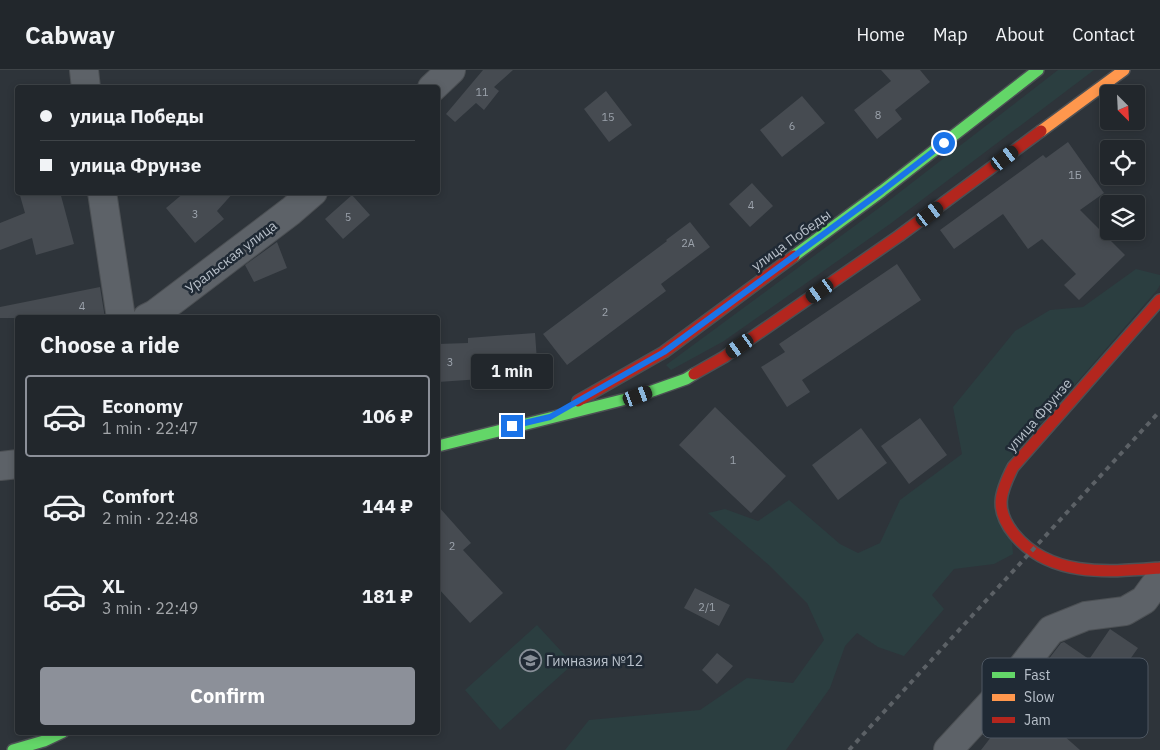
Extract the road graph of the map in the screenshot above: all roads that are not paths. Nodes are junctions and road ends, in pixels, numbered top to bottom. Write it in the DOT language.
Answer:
graph roads {
  1 [pos="84,70"];
  2 [pos="451,70"];
  3 [pos="1038,70"];
  4 [pos="1124,70"];
  5 [pos="86,85"];
  6 [pos="435,85"];
  7 [pos="102,195"];
  8 [pos="310,195"];
  9 [pos="1160,300"];
  10 [pos="121,315"];
  11 [pos="152,315"];
  12 [pos="550,417"];
  13 [pos="440,445"];
  14 [pos="15,464"];
  15 [pos="0,466"];
  16 [pos="1160,568"];
  17 [pos="1160,578"];
  18 [pos="1029,658"];
  19 [pos="982,713"];
  20 [pos="57,735"];
  21 [pos="13,750"];
  22 [pos="948,750"];
  1 -- 5 [label="street"];
  2 -- 6 [label="street"];
  3 -- 12 [label="main road, улица Победы"];
  4 -- 12 [label="main road"];
  7 -- 10 [label="street"];
  8 -- 11 [label="street, Уральская улица"];
  9 -- 16 [label="main road, улица Фрунзе"];
  12 -- 13 [label="main road"];
  14 -- 15 [label="street"];
  17 -- 18 [label="street"];
  19 -- 22 [label="street"];
  20 -- 21 [label="main road"];
}
